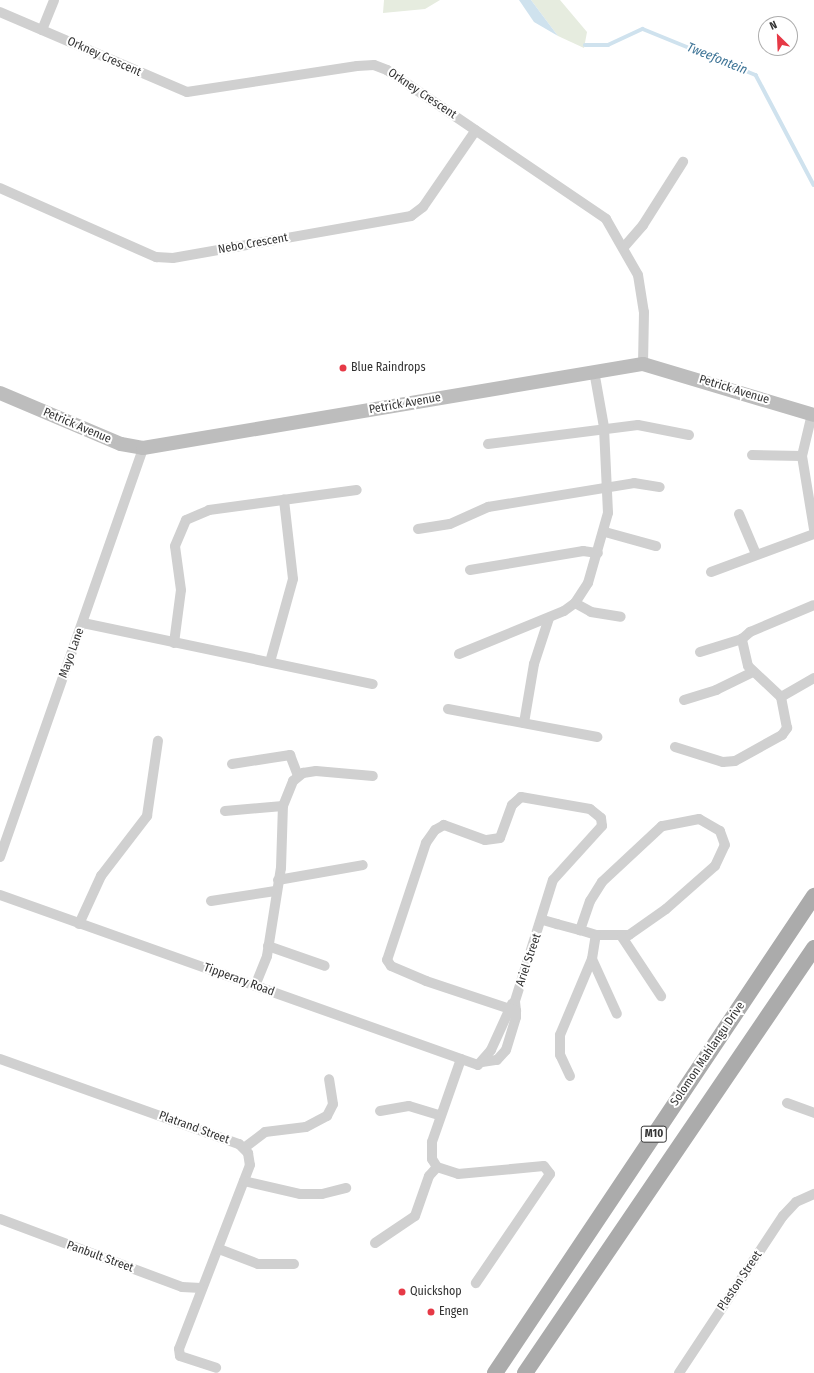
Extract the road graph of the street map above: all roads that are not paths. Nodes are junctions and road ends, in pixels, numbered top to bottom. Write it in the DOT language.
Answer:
graph roads {
  1 [pos="54,0"];
  2 [pos="0,12"];
  3 [pos="42,30"];
  4 [pos="476,130"];
  5 [pos="683,162"];
  6 [pos="0,188"];
  7 [pos="624,247"];
  8 [pos="643,364"];
  9 [pos="594,372"];
  10 [pos="0,393"];
  11 [pos="813,415"];
  12 [pos="604,427"];
  13 [pos="689,435"];
  14 [pos="488,444"];
  15 [pos="143,448"];
  16 [pos="752,455"];
  17 [pos="802,456"];
  18 [pos="810,482"];
  19 [pos="660,487"];
  20 [pos="608,488"];
  21 [pos="358,490"];
  22 [pos="284,500"];
  23 [pos="739,514"];
  24 [pos="814,527"];
  25 [pos="418,529"];
  26 [pos="605,532"];
  27 [pos="814,534"];
  28 [pos="656,546"];
  29 [pos="598,553"];
  30 [pos="756,554"];
  31 [pos="470,570"];
  32 [pos="711,572"];
  33 [pos="575,603"];
  34 [pos="814,605"];
  35 [pos="621,617"];
  36 [pos="550,618"];
  37 [pos="83,623"];
  38 [pos="742,639"];
  39 [pos="174,644"];
  40 [pos="700,652"];
  41 [pos="459,654"];
  42 [pos="270,662"];
  43 [pos="752,672"];
  44 [pos="814,678"];
  45 [pos="373,684"];
  46 [pos="782,697"];
  47 [pos="684,700"];
  48 [pos="448,709"];
  49 [pos="524,723"];
  50 [pos="597,737"];
  51 [pos="158,741"];
  52 [pos="675,747"];
  53 [pos="232,764"];
  54 [pos="298,776"];
  55 [pos="373,776"];
  56 [pos="283,806"];
  57 [pos="225,811"];
  58 [pos="0,857"];
  59 [pos="363,866"];
  60 [pos="278,880"];
  61 [pos="275,891"];
  62 [pos="0,895"];
  63 [pos="814,896"];
  64 [pos="211,901"];
  65 [pos="543,920"];
  66 [pos="79,924"];
  67 [pos="580,930"];
  68 [pos="596,935"];
  69 [pos="622,937"];
  70 [pos="268,946"];
  71 [pos="814,948"];
  72 [pos="592,959"];
  73 [pos="325,966"];
  74 [pos="255,986"];
  75 [pos="661,996"];
  76 [pos="513,1006"];
  77 [pos="617,1014"];
  78 [pos="0,1059"];
  79 [pos="461,1059"];
  80 [pos="480,1064"];
  81 [pos="570,1076"];
  82 [pos="329,1079"];
  83 [pos="787,1104"];
  84 [pos="380,1111"];
  85 [pos="814,1113"];
  86 [pos="439,1115"];
  87 [pos="244,1148"];
  88 [pos="437,1167"];
  89 [pos="244,1181"];
  90 [pos="346,1188"];
  91 [pos="811,1194"];
  92 [pos="0,1219"];
  93 [pos="374,1243"];
  94 [pos="219,1249"];
  95 [pos="294,1264"];
  96 [pos="476,1283"];
  97 [pos="201,1288"];
  98 [pos="216,1368"];
  99 [pos="495,1373"];
  100 [pos="525,1373"];
  101 [pos="679,1373"];
  1 -- 3 [label="street"];
  2 -- 3 [label="street, Orkney Crescent"];
  3 -- 4 [label="street, Orkney Crescent"];
  4 -- 6 [label="street, Nebo Crescent"];
  4 -- 7 [label="street, Orkney Crescent"];
  5 -- 7 [label="street"];
  7 -- 8 [label="street, Orkney Crescent"];
  8 -- 9 [label="street, Petrick Avenue"];
  8 -- 11 [label="street, Petrick Avenue"];
  9 -- 12 [label="street"];
  9 -- 15 [label="street, Petrick Avenue"];
  10 -- 15 [label="street, Petrick Avenue"];
  11 -- 17 [label="street"];
  12 -- 13 [label="street"];
  12 -- 14 [label="street"];
  12 -- 20 [label="street"];
  15 -- 37 [label="street, Mayo Lane"];
  16 -- 17 [label="street"];
  17 -- 18 [label="street"];
  18 -- 24 [label="street"];
  19 -- 20 [label="street"];
  20 -- 25 [label="street"];
  20 -- 26 [label="street"];
  21 -- 22 [label="street"];
  22 -- 39 [label="street"];
  22 -- 42 [label="street"];
  23 -- 30 [label="street"];
  26 -- 28 [label="street"];
  26 -- 29 [label="street"];
  27 -- 30 [label="street"];
  29 -- 31 [label="street"];
  29 -- 33 [label="street"];
  30 -- 32 [label="street"];
  33 -- 35 [label="street"];
  33 -- 36 [label="street"];
  34 -- 38 [label="street"];
  36 -- 41 [label="street"];
  36 -- 49 [label="street"];
  37 -- 39 [label="street"];
  37 -- 58 [label="street, Mayo Lane"];
  38 -- 40 [label="street"];
  38 -- 43 [label="street"];
  39 -- 42 [label="street"];
  42 -- 45 [label="street"];
  43 -- 46 [label="street"];
  43 -- 47 [label="street"];
  44 -- 46 [label="street"];
  46 -- 52 [label="street"];
  48 -- 49 [label="street"];
  49 -- 50 [label="street"];
  51 -- 66 [label="street"];
  53 -- 54 [label="street"];
  54 -- 55 [label="street"];
  54 -- 56 [label="street"];
  56 -- 57 [label="street"];
  56 -- 60 [label="street"];
  59 -- 60 [label="street"];
  60 -- 61 [label="street"];
  61 -- 64 [label="street"];
  61 -- 70 [label="street"];
  62 -- 66 [label="street, Tipperary Road"];
  63 -- 99 [label="main road, Solomon Mahlangu Drive / M10"];
  65 -- 67 [label="street"];
  65 -- 76 [label="street, Ariel Street"];
  65 -- 76 [label="street, Ariel Street"];
  66 -- 74 [label="street, Tipperary Road"];
  67 -- 68 [label="street"];
  67 -- 69 [label="street"];
  68 -- 69 [label="street"];
  68 -- 72 [label="street"];
  69 -- 75 [label="street"];
  70 -- 73 [label="street"];
  70 -- 74 [label="street"];
  71 -- 100 [label="main road, M10"];
  72 -- 77 [label="street"];
  72 -- 81 [label="street"];
  74 -- 79 [label="street, Tipperary Road"];
  76 -- 80 [label="street, Ariel Street"];
  78 -- 87 [label="street, Platrand Street"];
  79 -- 80 [label="street, Tipperary Road"];
  79 -- 86 [label="street"];
  82 -- 87 [label="street"];
  83 -- 85 [label="street"];
  84 -- 86 [label="street"];
  86 -- 88 [label="street"];
  87 -- 89 [label="street, Platrand Street"];
  88 -- 93 [label="street"];
  88 -- 96 [label="street"];
  89 -- 90 [label="street"];
  89 -- 94 [label="street, Platrand Street"];
  91 -- 101 [label="street, Plaston Street"];
  92 -- 97 [label="street, Panbult Street"];
  94 -- 95 [label="street"];
  94 -- 97 [label="street, Platrand Street"];
  97 -- 98 [label="street, Platrand Street"];
}
